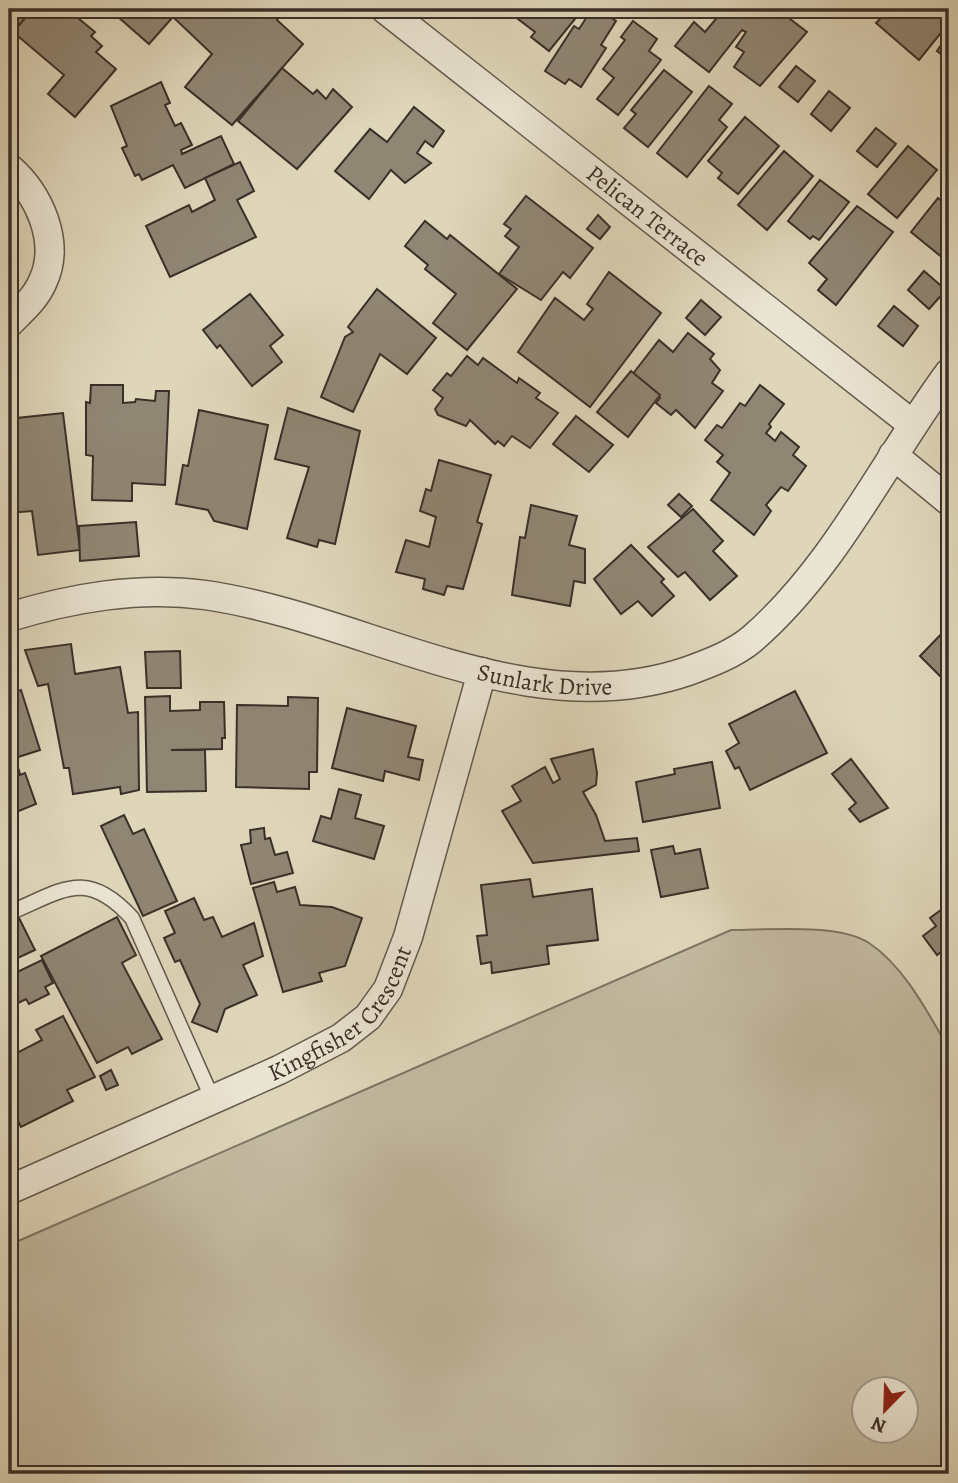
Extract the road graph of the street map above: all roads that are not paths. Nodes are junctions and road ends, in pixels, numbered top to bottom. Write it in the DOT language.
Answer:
graph roads {
  1 [pos="385,9"];
  2 [pos="9,168"];
  3 [pos="9,323"];
  4 [pos="949,373"];
  5 [pos="912,424"];
  6 [pos="893,455"];
  7 [pos="949,501"];
  8 [pos="9,617"];
  9 [pos="482,672"];
  10 [pos="9,913"];
  11 [pos="213,1100"];
  12 [pos="9,1190"];
  1 -- 5 [label="street, Pelican Terrace"];
  2 -- 3 [label="street"];
  4 -- 5 [label="street, Sunlark Drive"];
  5 -- 6 [label="street, Sunlark Drive"];
  6 -- 7 [label="street"];
  6 -- 9 [label="street, Sunlark Drive"];
  8 -- 9 [label="street, Sunlark Drive"];
  9 -- 11 [label="street, Kingfisher Crescent"];
  10 -- 11 [label="lane"];
  11 -- 12 [label="street, Kingfisher Crescent"];
}
